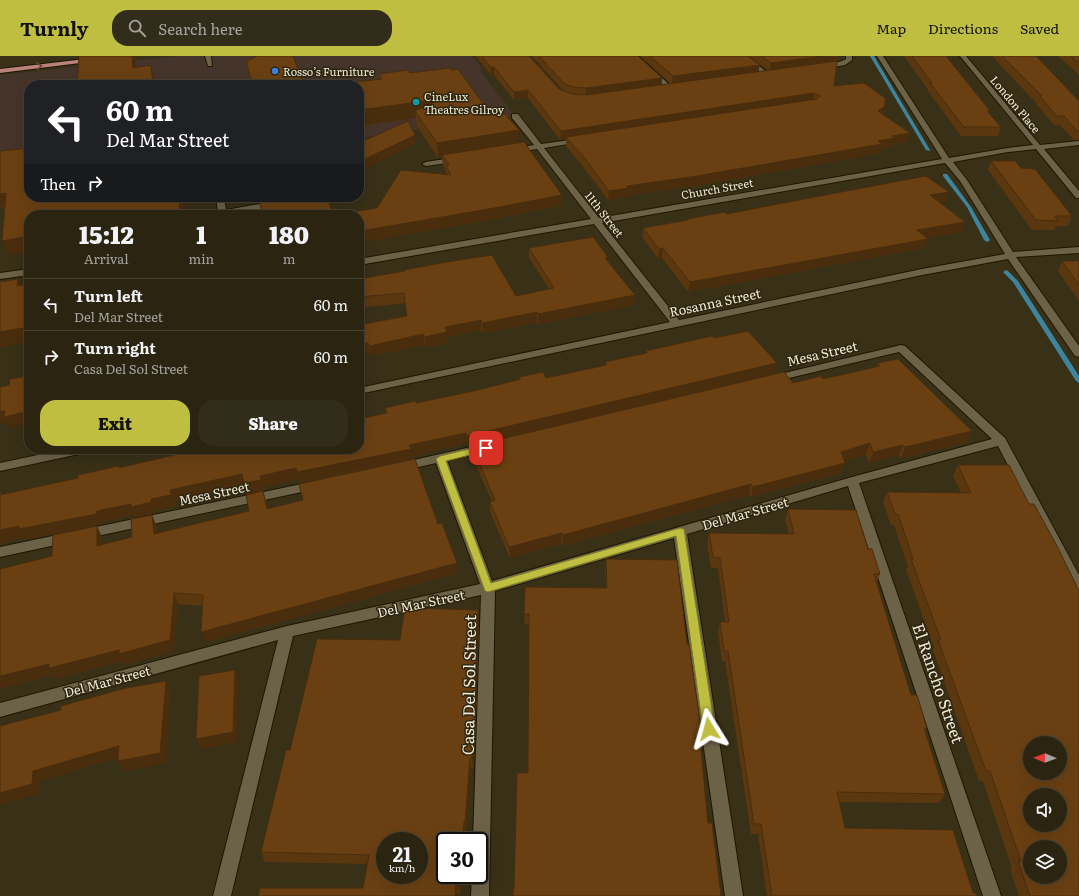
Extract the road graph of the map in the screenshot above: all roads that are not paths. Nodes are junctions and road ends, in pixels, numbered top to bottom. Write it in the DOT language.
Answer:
graph roads {
  1 [pos="208,56"];
  2 [pos="634,56"];
  3 [pos="742,56"];
  4 [pos="880,56"];
  5 [pos="963,56"];
  6 [pos="849,58"];
  7 [pos="105,59"];
  8 [pos="210,65"];
  9 [pos="815,68"];
  10 [pos="0,71"];
  11 [pos="775,74"];
  12 [pos="663,90"];
  13 [pos="515,116"];
  14 [pos="586,139"];
  15 [pos="1079,143"];
  16 [pos="539,146"];
  17 [pos="1038,147"];
  18 [pos="501,152"];
  19 [pos="464,158"];
  20 [pos="947,160"];
  21 [pos="426,164"];
  22 [pos="1079,196"];
  23 [pos="283,203"];
  24 [pos="245,210"];
  25 [pos="596,221"];
  26 [pos="1079,250"];
  27 [pos="1011,255"];
  28 [pos="364,261"];
  29 [pos="24,273"];
  30 [pos="0,276"];
  31 [pos="677,325"];
  32 [pos="1079,354"];
  33 [pos="763,382"];
  34 [pos="364,390"];
  35 [pos="1001,441"];
  36 [pos="502,444"];
  37 [pos="61,454"];
  38 [pos="440,459"];
  39 [pos="0,467"];
  40 [pos="386,470"];
  41 [pos="852,481"];
  42 [pos="325,483"];
  43 [pos="680,532"];
  44 [pos="0,552"];
  45 [pos="488,588"];
  46 [pos="1079,588"];
  47 [pos="287,632"];
  48 [pos="0,710"];
  49 [pos="222,896"];
  50 [pos="480,896"];
  51 [pos="734,896"];
  52 [pos="992,896"];
  1 -- 8 [label="street"];
  2 -- 12 [label="street"];
  3 -- 11 [label="street"];
  4 -- 20 [label="street"];
  5 -- 17 [label="street, London Place"];
  6 -- 9 [label="street"];
  10 -- 7 [label="main road, one-way"];
  13 -- 16 [label="street, 11th Street"];
  14 -- 16 [label="street"];
  15 -- 17 [label="street, Church Street"];
  16 -- 18 [label="street"];
  16 -- 25 [label="street, 11th Street"];
  17 -- 20 [label="street, Church Street"];
  17 -- 22 [label="street, London Place"];
  19 -- 21 [label="street"];
  20 -- 25 [label="street, Church Street"];
  20 -- 27 [label="street"];
  23 -- 24 [label="street"];
  25 -- 28 [label="street, Church Street"];
  25 -- 31 [label="street, 11th Street"];
  26 -- 27 [label="street, Rosanna Street"];
  27 -- 31 [label="street, Rosanna Street"];
  27 -- 32 [label="street"];
  29 -- 30 [label="street"];
  31 -- 34 [label="street, Rosanna Street"];
  33 -- 35 [label="street, Mesa Street"];
  35 -- 41 [label="street, Del Mar Street"];
  35 -- 46 [label="street"];
  36 -- 38 [label="street"];
  37 -- 39 [label="street"];
  38 -- 40 [label="street"];
  38 -- 45 [label="street, Casa Del Sol Street"];
  41 -- 43 [label="street, Del Mar Street"];
  41 -- 52 [label="street, El Rancho Street"];
  42 -- 44 [label="street, Mesa Street"];
  43 -- 45 [label="street, Del Mar Street"];
  43 -- 51 [label="street"];
  45 -- 47 [label="street, Del Mar Street"];
  45 -- 50 [label="street, Casa Del Sol Street"];
  47 -- 48 [label="street, Del Mar Street"];
  47 -- 49 [label="street"];
}
